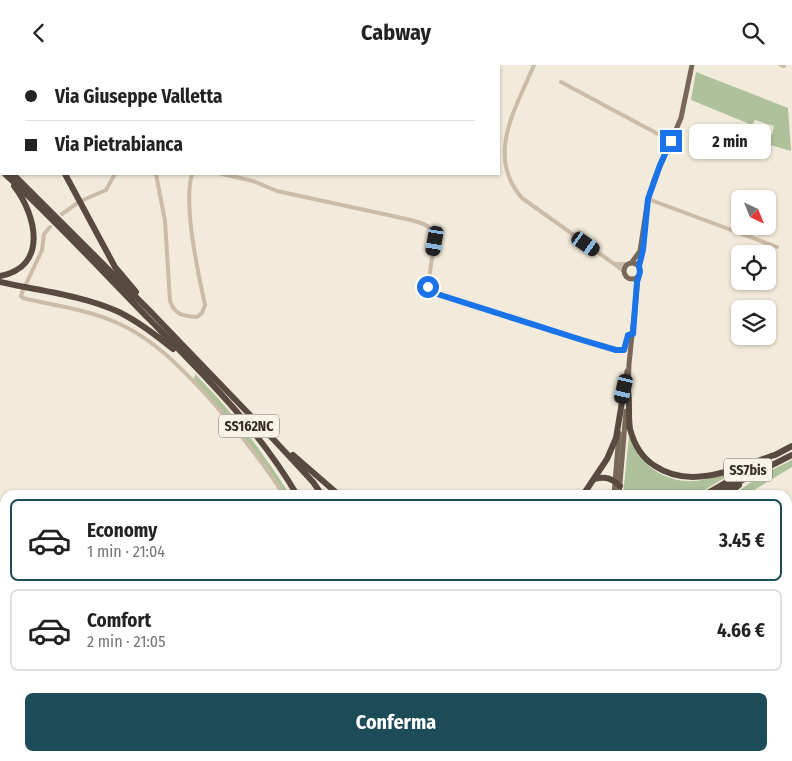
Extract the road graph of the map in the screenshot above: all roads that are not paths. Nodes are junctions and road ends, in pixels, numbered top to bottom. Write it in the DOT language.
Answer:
graph roads {
  1 [pos="534,65"];
  2 [pos="692,65"];
  3 [pos="561,82"];
  4 [pos="671,141"];
  5 [pos="5,175"];
  6 [pos="5,175"];
  7 [pos="14,175"];
  8 [pos="67,175"];
  9 [pos="114,175"];
  10 [pos="156,175"];
  11 [pos="192,175"];
  12 [pos="226,175"];
  13 [pos="648,199"];
  14 [pos="81,201"];
  15 [pos="76,204"];
  16 [pos="62,214"];
  17 [pos="50,227"];
  18 [pos="643,239"];
  19 [pos="777,247"];
  20 [pos="630,263"];
  21 [pos="616,264"];
  22 [pos="639,266"];
  23 [pos="624,271"];
  24 [pos="0,277"];
  25 [pos="638,277"];
  26 [pos="628,278"];
  27 [pos="0,282"];
  28 [pos="26,284"];
  29 [pos="22,290"];
  30 [pos="637,291"];
  31 [pos="150,311"];
  32 [pos="633,334"];
  33 [pos="192,364"];
  34 [pos="626,390"];
  35 [pos="275,441"];
  36 [pos="792,446"];
  37 [pos="777,454"];
  38 [pos="792,455"];
  39 [pos="761,470"];
  40 [pos="594,479"];
  41 [pos="617,484"];
  42 [pos="280,490"];
  43 [pos="295,490"];
  44 [pos="319,490"];
  45 [pos="333,490"];
  46 [pos="586,490"];
  47 [pos="615,490"];
  48 [pos="618,490"];
  49 [pos="713,490"];
  50 [pos="723,490"];
  51 [pos="733,490"];
  1 -- 21 [label="street"];
  2 -- 4 [label="main road"];
  3 -- 4 [label="street"];
  4 -- 13 [label="main road"];
  5 -- 24 [label="highway"];
  6 -- 33 [label="highway"];
  7 -- 31 [label="highway"];
  8 -- 31 [label="highway"];
  9 -- 14 [label="street"];
  10 -- 11 [label="street"];
  12 -- 32 [label="street"];
  13 -- 18 [label="main road"];
  13 -- 19 [label="street"];
  15 -- 16 [label="street"];
  17 -- 28 [label="street"];
  18 -- 20 [label="main road"];
  18 -- 22 [label="main road"];
  20 -- 21 [label="street"];
  20 -- 22 [label="main road"];
  20 -- 23 [label="main road"];
  21 -- 23 [label="street"];
  22 -- 25 [label="main road"];
  23 -- 26 [label="main road"];
  25 -- 26 [label="main road"];
  25 -- 30 [label="main road"];
  26 -- 30 [label="main road"];
  27 -- 33 [label="highway"];
  29 -- 42 [label="street"];
  30 -- 32 [label="main road"];
  31 -- 35 [label="highway"];
  32 -- 34 [label="main road"];
  33 -- 43 [label="highway, SS162NC"];
  34 -- 37 [label="highway"];
  34 -- 40 [label="highway"];
  34 -- 41 [label="main road"];
  35 -- 44 [label="highway"];
  35 -- 45 [label="highway"];
  36 -- 37 [label="highway, SS7bis"];
  37 -- 49 [label="highway, SS7bis"];
  38 -- 39 [label="highway, SS7bis"];
  39 -- 50 [label="highway, SS7bis"];
  39 -- 51 [label="highway"];
  40 -- 41 [label="highway"];
  40 -- 46 [label="highway"];
  41 -- 47 [label="main road"];
  41 -- 48 [label="main road"];
}
